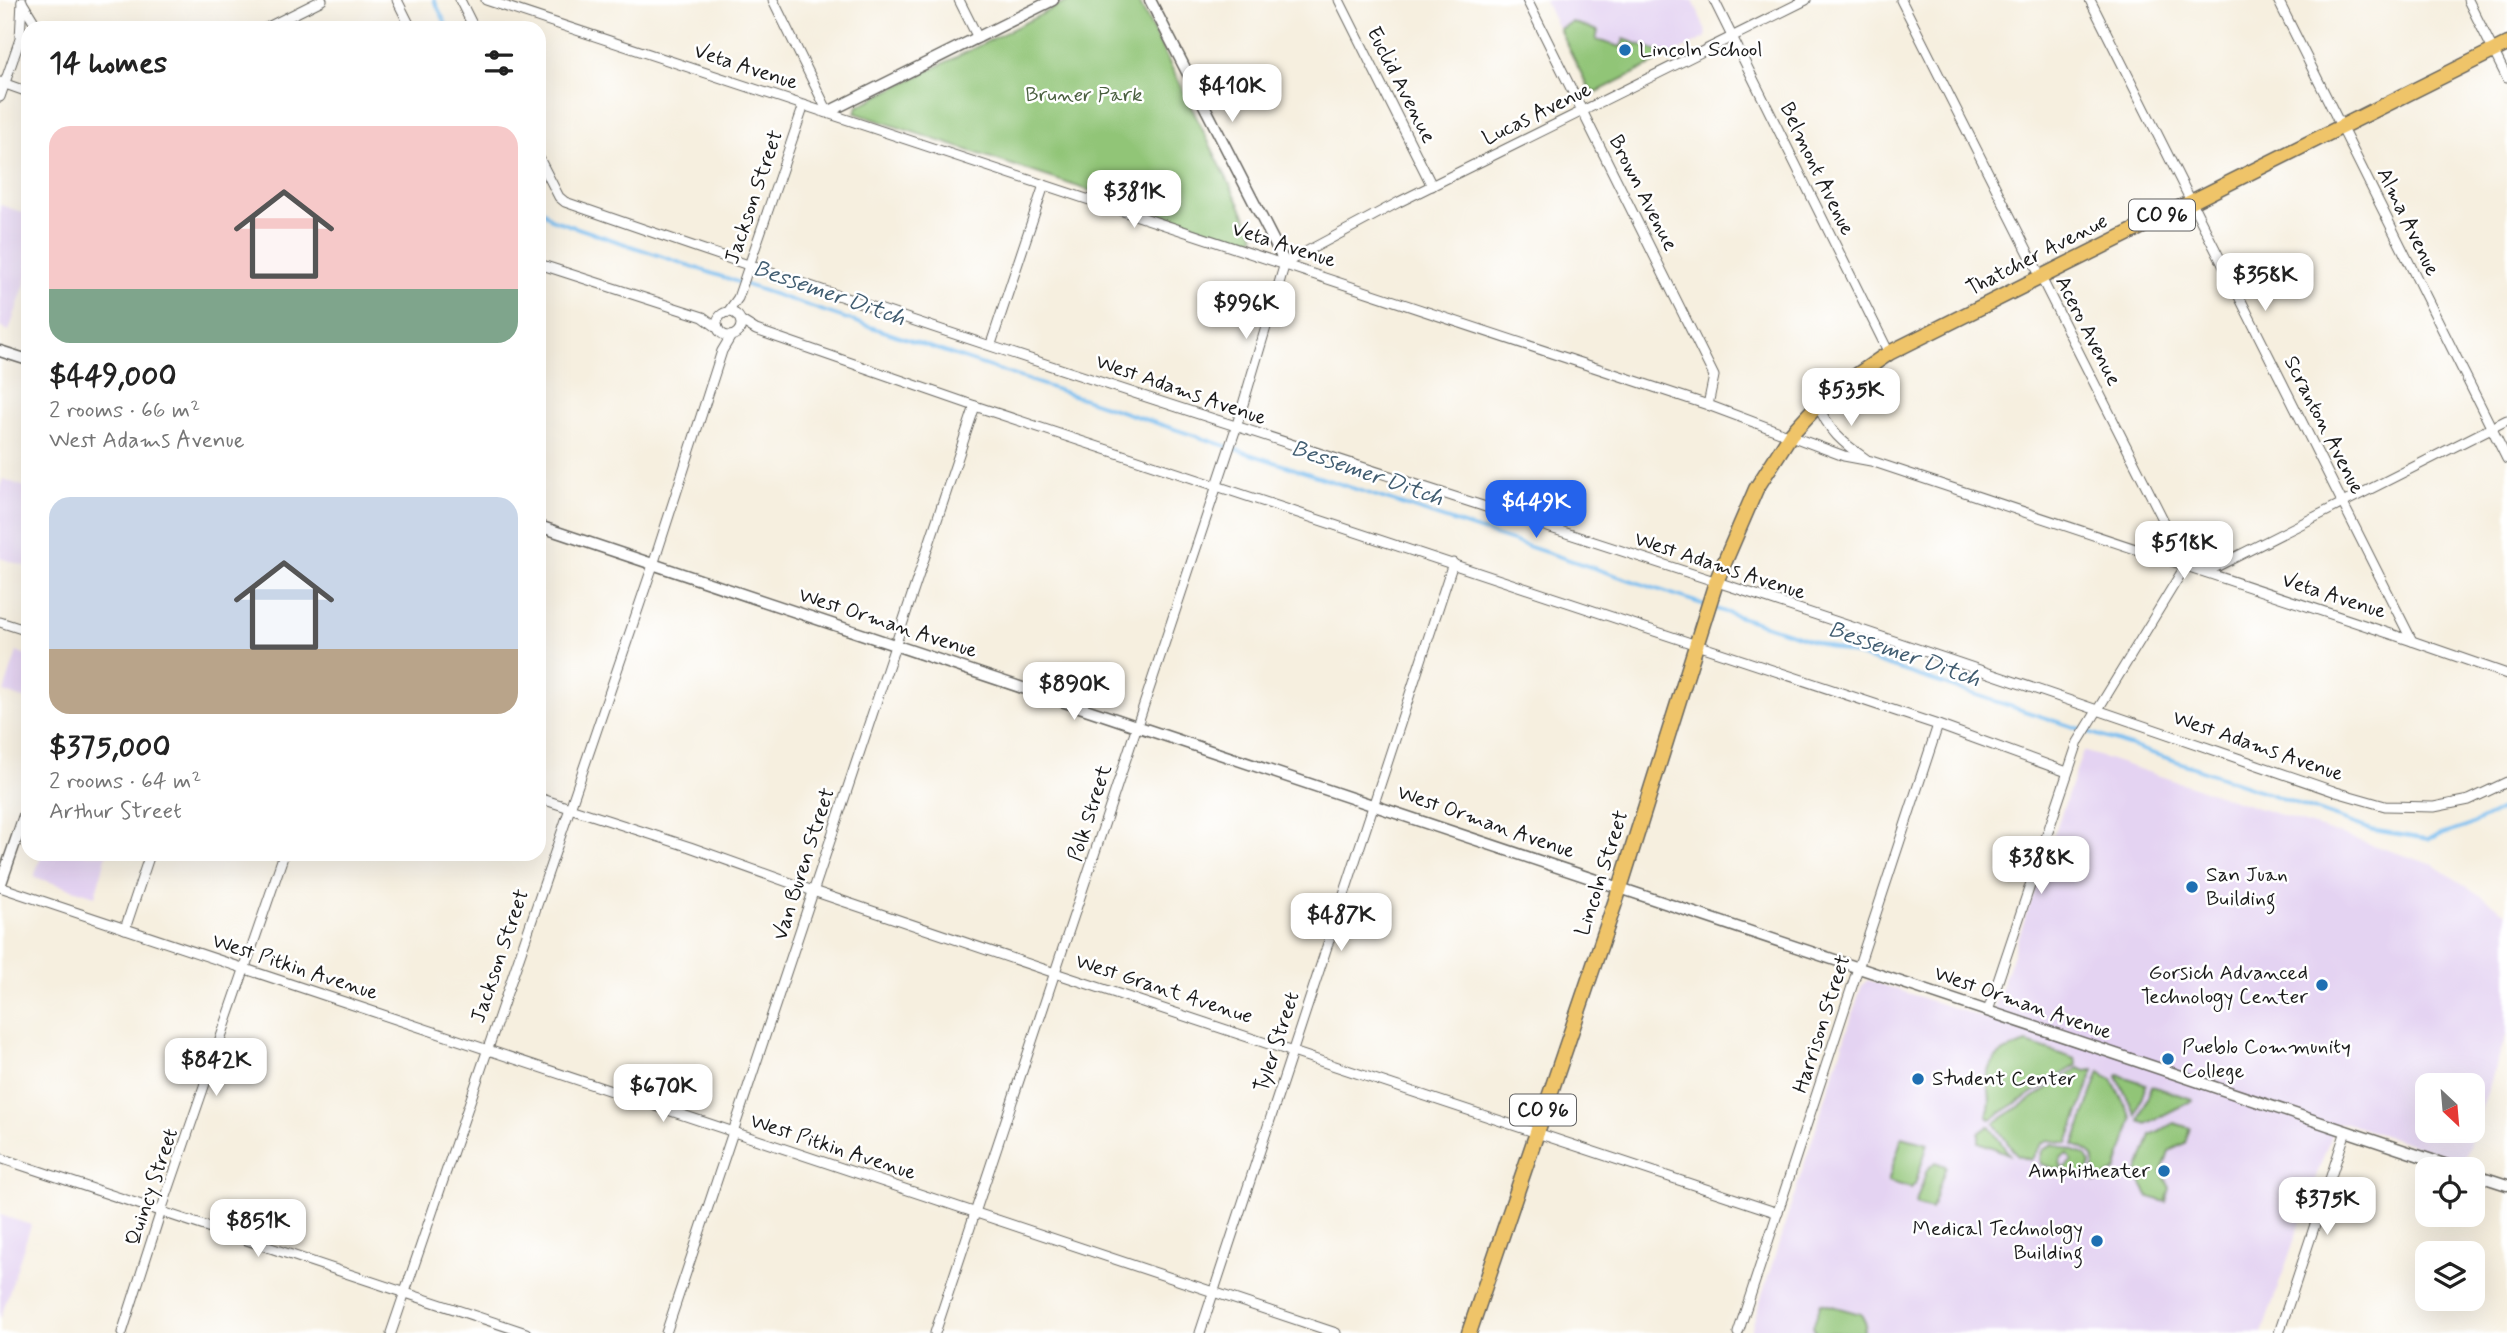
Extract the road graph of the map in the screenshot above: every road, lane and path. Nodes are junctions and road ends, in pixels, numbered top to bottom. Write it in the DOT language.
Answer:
graph roads {
  1 [pos="322,0"];
  2 [pos="397,0"];
  3 [pos="460,0"];
  4 [pos="486,0"];
  5 [pos="773,0"];
  6 [pos="959,0"];
  7 [pos="1053,0"];
  8 [pos="1150,0"];
  9 [pos="1339,0"];
  10 [pos="1527,0"];
  11 [pos="1714,0"];
  12 [pos="1806,0"];
  13 [pos="1901,0"];
  14 [pos="2090,0"];
  15 [pos="2278,0"];
  16 [pos="2468,0"];
  17 [pos="22,1"];
  18 [pos="34,21"];
  19 [pos="279,21"];
  20 [pos="408,21"];
  21 [pos="470,21"];
  22 [pos="978,37"];
  23 [pos="1732,38"];
  24 [pos="2500,48"];
  25 [pos="2507,78"];
  26 [pos="2,83"];
  27 [pos="21,90"];
  28 [pos="0,97"];
  29 [pos="804,105"];
  30 [pos="1582,111"];
  31 [pos="828,112"];
  32 [pos="2342,127"];
  33 [pos="546,172"];
  34 [pos="1044,185"];
  35 [pos="1432,186"];
  36 [pos="2192,201"];
  37 [pos="1285,263"];
  38 [pos="546,266"];
  39 [pos="748,266"];
  40 [pos="2041,276"];
  41 [pos="730,324"];
  42 [pos="991,344"];
  43 [pos="0,351"];
  44 [pos="1889,353"];
  45 [pos="21,358"];
  46 [pos="1818,404"];
  47 [pos="1708,405"];
  48 [pos="975,406"];
  49 [pos="2507,420"];
  50 [pos="1236,428"];
  51 [pos="2491,428"];
  52 [pos="1791,435"];
  53 [pos="2507,460"];
  54 [pos="1871,461"];
  55 [pos="1217,486"];
  56 [pos="2343,503"];
  57 [pos="546,528"];
  58 [pos="1453,563"];
  59 [pos="653,565"];
  60 [pos="2186,565"];
  61 [pos="2206,572"];
  62 [pos="1714,589"];
  63 [pos="0,622"];
  64 [pos="21,629"];
  65 [pos="1699,639"];
  66 [pos="2412,641"];
  67 [pos="895,646"];
  68 [pos="2507,674"];
  69 [pos="2098,710"];
  70 [pos="1938,725"];
  71 [pos="1137,727"];
  72 [pos="2067,772"];
  73 [pos="2507,782"];
  74 [pos="546,800"];
  75 [pos="1374,805"];
  76 [pos="570,808"];
  77 [pos="21,825"];
  78 [pos="148,861"];
  79 [pos="282,861"];
  80 [pos="0,886"];
  81 [pos="1620,888"];
  82 [pos="813,891"];
  83 [pos="125,929"];
  84 [pos="1859,968"];
  85 [pos="245,969"];
  86 [pos="1055,972"];
  87 [pos="1987,1011"];
  88 [pos="487,1049"];
  89 [pos="1293,1050"];
  90 [pos="2346,1131"];
  91 [pos="733,1132"];
  92 [pos="1535,1134"];
  93 [pos="2423,1157"];
  94 [pos="0,1158"];
  95 [pos="2485,1178"];
  96 [pos="2507,1185"];
  97 [pos="161,1211"];
  98 [pos="975,1213"];
  99 [pos="1778,1213"];
  100 [pos="404,1292"];
  101 [pos="1214,1292"];
  102 [pos="122,1333"];
  103 [pos="391,1333"];
  104 [pos="526,1333"];
  105 [pos="666,1333"];
  106 [pos="935,1333"];
  107 [pos="1200,1333"];
  108 [pos="1336,1333"];
  109 [pos="1469,1333"];
  110 [pos="1738,1333"];
  111 [pos="2279,1333"];
  1 -- 19 [label="street"];
  2 -- 20 [label="street"];
  3 -- 21 [label="street"];
  4 -- 29 [label="street, Veta Avenue"];
  5 -- 31 [label="street"];
  6 -- 22 [label="street"];
  7 -- 22 [label="street"];
  8 -- 37 [label="street"];
  9 -- 35 [label="street, Euclid Avenue"];
  10 -- 30 [label="street, Brown Avenue"];
  11 -- 23 [label="street, Belmont Avenue"];
  12 -- 23 [label="street, Lucas Avenue"];
  13 -- 40 [label="street, Acero Avenue"];
  14 -- 36 [label="street, Scranton Avenue"];
  15 -- 32 [label="street, Alma Avenue"];
  16 -- 24 [label="street"];
  17 -- 18 [label="street"];
  17 -- 26 [label="street"];
  22 -- 31 [label="street"];
  23 -- 30 [label="street, Lucas Avenue"];
  23 -- 44 [label="street, Belmont Avenue"];
  24 -- 25 [label="street"];
  24 -- 32 [label="main road, Thatcher Avenue / CO 96"];
  26 -- 27 [label="street"];
  26 -- 28 [label="street"];
  29 -- 31 [label="street, Veta Avenue"];
  29 -- 39 [label="street, Jackson Street"];
  30 -- 35 [label="street, Lucas Avenue"];
  30 -- 47 [label="street, Brown Avenue"];
  31 -- 34 [label="street, Veta Avenue"];
  32 -- 36 [label="main road, Thatcher Avenue / CO 96"];
  32 -- 51 [label="street, Alma Avenue"];
  33 -- 39 [label="street, West Adams Avenue"];
  34 -- 37 [label="street, Veta Avenue"];
  34 -- 42 [label="street"];
  35 -- 37 [label="street, Lucas Avenue"];
  36 -- 40 [label="main road, Thatcher Avenue / CO 96"];
  36 -- 56 [label="street, Scranton Avenue"];
  37 -- 47 [label="street, Veta Avenue"];
  37 -- 50 [label="street, Polk Street"];
  38 -- 41 [label="street"];
  39 -- 41 [label="street, Jackson Street"];
  39 -- 42 [label="street, West Adams Avenue"];
  40 -- 44 [label="main road, Thatcher Avenue / CO 96"];
  40 -- 60 [label="street, Acero Avenue"];
  41 -- 48 [label="street"];
  41 -- 59 [label="street, Jackson Street"];
  42 -- 50 [label="street, West Adams Avenue"];
  43 -- 45 [label="street"];
  44 -- 46 [label="main road, Thatcher Avenue / CO 96"];
  46 -- 52 [label="main road, Thatcher Avenue / CO 96"];
  46 -- 54 [label="street, Veta Avenue"];
  47 -- 52 [label="street, Veta Avenue"];
  48 -- 55 [label="street"];
  48 -- 67 [label="street, Van Buren Street"];
  49 -- 51 [label="street"];
  50 -- 55 [label="street, Polk Street"];
  50 -- 62 [label="street, West Adams Avenue"];
  51 -- 53 [label="street, Alma Avenue"];
  51 -- 56 [label="street"];
  52 -- 54 [label="street, Veta Avenue"];
  52 -- 62 [label="main road, Lincoln Street / CO 96"];
  54 -- 60 [label="street, Veta Avenue"];
  55 -- 58 [label="street"];
  55 -- 71 [label="street, Polk Street"];
  56 -- 61 [label="street"];
  56 -- 66 [label="street, Scranton Avenue"];
  57 -- 59 [label="street, West Orman Avenue"];
  58 -- 65 [label="street"];
  58 -- 75 [label="street, Tyler Street"];
  59 -- 67 [label="street, West Orman Avenue"];
  59 -- 76 [label="street, Jackson Street"];
  60 -- 61 [label="street, Veta Avenue"];
  60 -- 69 [label="street"];
  61 -- 66 [label="street, Veta Avenue"];
  62 -- 65 [label="main road, Lincoln Street / CO 96"];
  62 -- 69 [label="street, West Adams Avenue"];
  63 -- 64 [label="street"];
  65 -- 70 [label="street"];
  65 -- 81 [label="main road, Lincoln Street / CO 96"];
  66 -- 68 [label="street, Veta Avenue"];
  67 -- 71 [label="street, West Orman Avenue"];
  67 -- 82 [label="street, Van Buren Street"];
  69 -- 72 [label="street"];
  69 -- 73 [label="street, West Adams Avenue"];
  70 -- 72 [label="street"];
  70 -- 84 [label="street, Harrison Street"];
  71 -- 75 [label="street, West Orman Avenue"];
  71 -- 86 [label="street, Polk Street"];
  72 -- 87 [label="street"];
  74 -- 76 [label="street, West Grant Avenue"];
  75 -- 81 [label="street, West Orman Avenue"];
  75 -- 89 [label="street, Tyler Street"];
  76 -- 82 [label="street, West Grant Avenue"];
  76 -- 88 [label="street, Jackson Street"];
  77 -- 80 [label="street"];
  78 -- 83 [label="street"];
  79 -- 85 [label="street, Quincy Street"];
  80 -- 83 [label="street, West Pitkin Avenue"];
  81 -- 84 [label="street, West Orman Avenue"];
  81 -- 92 [label="main road, Lincoln Street / CO 96"];
  82 -- 86 [label="street, West Grant Avenue"];
  82 -- 91 [label="street, Van Buren Street"];
  83 -- 85 [label="street, West Pitkin Avenue"];
  84 -- 87 [label="street, West Orman Avenue"];
  84 -- 99 [label="street, Harrison Street"];
  85 -- 88 [label="street, West Pitkin Avenue"];
  85 -- 97 [label="street, Quincy Street"];
  86 -- 89 [label="street, West Grant Avenue"];
  86 -- 98 [label="street, Polk Street"];
  87 -- 90 [label="street, West Orman Avenue"];
  88 -- 91 [label="street, West Pitkin Avenue"];
  88 -- 100 [label="street, Jackson Street"];
  89 -- 92 [label="street, West Grant Avenue"];
  89 -- 101 [label="street, Tyler Street"];
  90 -- 93 [label="street, West Orman Avenue"];
  90 -- 111 [label="street"];
  91 -- 98 [label="street, West Pitkin Avenue"];
  91 -- 105 [label="street, Van Buren Street"];
  92 -- 99 [label="street, West Grant Avenue"];
  92 -- 109 [label="main road, Lincoln Street / CO 96"];
  94 -- 97 [label="street"];
  95 -- 96 [label="street"];
  97 -- 100 [label="street"];
  97 -- 102 [label="street, Quincy Street"];
  98 -- 101 [label="street, West Pitkin Avenue"];
  98 -- 106 [label="street, Polk Street"];
  99 -- 110 [label="street, Harrison Street"];
  100 -- 103 [label="street, Jackson Street"];
  100 -- 104 [label="street"];
  101 -- 107 [label="street, Tyler Street"];
  101 -- 108 [label="street, West Pitkin Avenue"];
}
